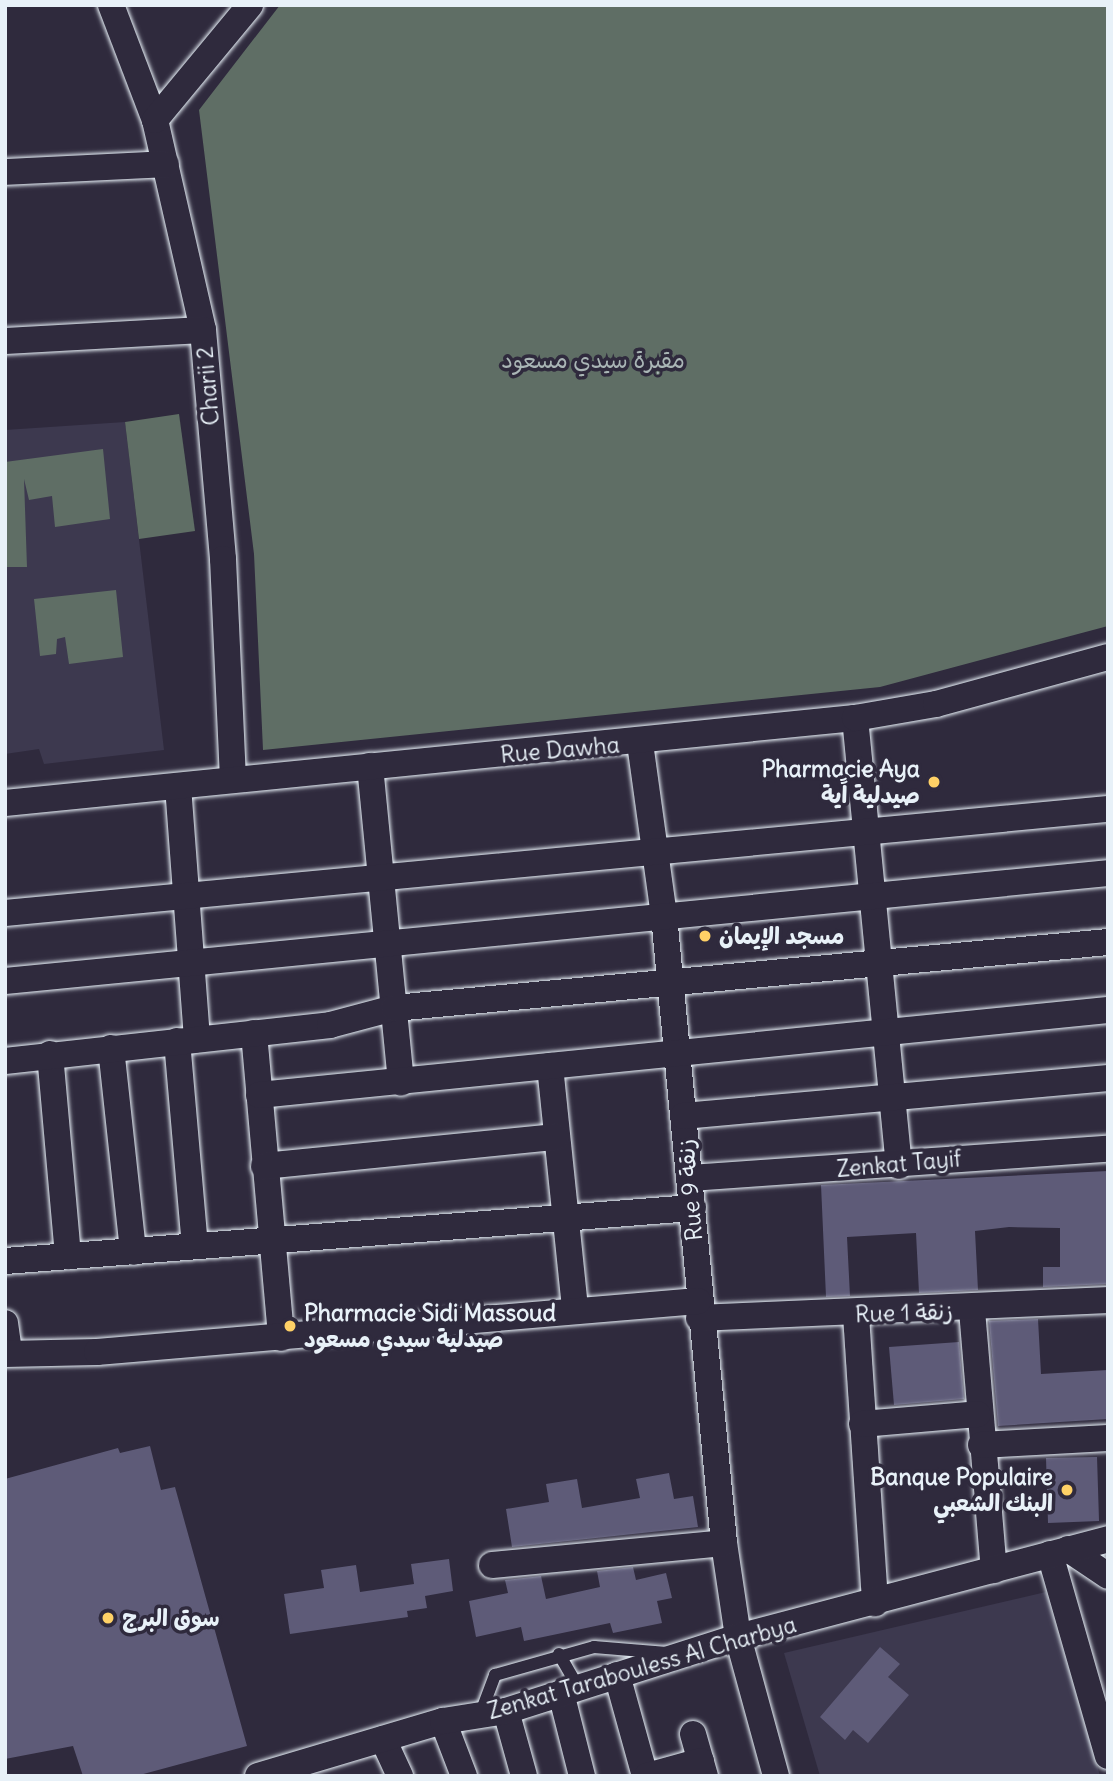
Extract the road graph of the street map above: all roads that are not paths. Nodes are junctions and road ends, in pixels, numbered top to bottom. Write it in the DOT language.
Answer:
graph roads {
  1 [pos="111,5"];
  2 [pos="250,5"];
  3 [pos="155,120"];
  4 [pos="166,164"];
  5 [pos="5,172"];
  6 [pos="203,330"];
  7 [pos="5,341"];
  8 [pos="1108,657"];
  9 [pos="855,718"];
  10 [pos="640,743"];
  11 [pos="370,766"];
  12 [pos="233,780"];
  13 [pos="178,786"];
  14 [pos="5,803"];
  15 [pos="1108,809"];
  16 [pos="870,833"];
  17 [pos="656,852"];
  18 [pos="1108,873"];
  19 [pos="383,876"];
  20 [pos="186,896"];
  21 [pos="875,898"];
  22 [pos="5,912"];
  23 [pos="664,916"];
  24 [pos="389,941"];
  25 [pos="1108,942"];
  26 [pos="191,960"];
  27 [pos="883,966"];
  28 [pos="669,979"];
  29 [pos="5,981"];
  30 [pos="394,1008"];
  31 [pos="1108,1010"];
  32 [pos="254,1033"];
  33 [pos="888,1034"];
  34 [pos="187,1040"];
  35 [pos="111,1048"];
  36 [pos="677,1053"];
  37 [pos="50,1054"];
  38 [pos="5,1061"];
  39 [pos="550,1066"];
  40 [pos="1108,1078"];
  41 [pos="401,1082"];
  42 [pos="259,1096"];
  43 [pos="895,1097"];
  44 [pos="683,1116"];
  45 [pos="556,1137"];
  46 [pos="1108,1149"];
  47 [pos="264,1166"];
  48 [pos="899,1166"];
  49 [pos="690,1178"];
  50 [pos="693,1208"];
  51 [pos="567,1219"];
  52 [pos="271,1238"];
  53 [pos="195,1245"];
  54 [pos="133,1252"];
  55 [pos="68,1256"];
  56 [pos="5,1261"];
  57 [pos="1108,1300"];
  58 [pos="575,1308"];
  59 [pos="699,1310"];
  60 [pos="972,1310"];
  61 [pos="856,1315"];
  62 [pos="5,1323"];
  63 [pos="281,1338"];
  64 [pos="7,1354"];
  65 [pos="978,1414"];
  66 [pos="862,1424"];
  67 [pos="1108,1438"];
  68 [pos="981,1445"];
  69 [pos="1108,1539"];
  70 [pos="724,1543"];
  71 [pos="1059,1552"];
  72 [pos="492,1565"];
  73 [pos="994,1570"];
  74 [pos="1108,1576"];
  75 [pos="876,1603"];
  76 [pos="738,1637"];
  77 [pos="559,1654"];
  78 [pos="688,1654"];
  79 [pos="617,1675"];
  80 [pos="569,1690"];
  81 [pos="506,1711"];
  82 [pos="480,1715"];
  83 [pos="443,1721"];
  84 [pos="692,1734"];
  85 [pos="383,1739"];
  86 [pos="1108,1756"];
  87 [pos="326,1766"];
  88 [pos="703,1768"];
  89 [pos="258,1776"];
  90 [pos="400,1776"];
  91 [pos="464,1776"];
  92 [pos="524,1776"];
  93 [pos="582,1776"];
  94 [pos="646,1776"];
  95 [pos="776,1776"];
  1 -- 3 [label="street, Charii 2"];
  2 -- 3 [label="street"];
  3 -- 4 [label="street, Charii 2"];
  4 -- 5 [label="street"];
  4 -- 6 [label="street, Charii 2"];
  6 -- 7 [label="street"];
  6 -- 12 [label="street, Charii 2"];
  8 -- 9 [label="street, Rue Dawha"];
  9 -- 10 [label="street, Rue Dawha"];
  9 -- 16 [label="street"];
  10 -- 11 [label="street, Rue Dawha"];
  10 -- 17 [label="street, Rue 9 زنقة"];
  11 -- 12 [label="street, Rue Dawha"];
  11 -- 19 [label="street"];
  12 -- 13 [label="street, Rue Dawha"];
  13 -- 14 [label="street, Rue Dawha"];
  13 -- 20 [label="street"];
  15 -- 16 [label="street"];
  16 -- 17 [label="street"];
  16 -- 21 [label="street"];
  17 -- 19 [label="street"];
  17 -- 23 [label="street, Rue 9 زنقة"];
  18 -- 21 [label="street"];
  19 -- 20 [label="street"];
  19 -- 24 [label="street"];
  20 -- 22 [label="street"];
  20 -- 26 [label="street"];
  21 -- 23 [label="street"];
  21 -- 27 [label="street"];
  23 -- 24 [label="street"];
  23 -- 28 [label="street, Rue 9 زنقة"];
  24 -- 26 [label="street"];
  24 -- 30 [label="street"];
  25 -- 27 [label="street"];
  26 -- 29 [label="street"];
  26 -- 34 [label="street"];
  27 -- 28 [label="street"];
  27 -- 33 [label="street"];
  28 -- 30 [label="street"];
  28 -- 36 [label="street, Rue 9 زنقة"];
  30 -- 32 [label="street"];
  30 -- 41 [label="street"];
  31 -- 33 [label="street"];
  32 -- 34 [label="street"];
  32 -- 42 [label="street"];
  33 -- 36 [label="street"];
  33 -- 43 [label="street"];
  34 -- 35 [label="street"];
  34 -- 53 [label="street"];
  35 -- 37 [label="street"];
  35 -- 54 [label="street"];
  36 -- 39 [label="street"];
  36 -- 44 [label="street, Rue 9 زنقة"];
  37 -- 38 [label="street"];
  37 -- 55 [label="street"];
  39 -- 41 [label="street"];
  39 -- 45 [label="street"];
  40 -- 43 [label="street"];
  41 -- 42 [label="street"];
  42 -- 47 [label="street"];
  43 -- 44 [label="street"];
  43 -- 48 [label="street"];
  44 -- 49 [label="street, Rue 9 زنقة"];
  45 -- 47 [label="street"];
  45 -- 51 [label="street"];
  46 -- 48 [label="street, Zenkat Tayif"];
  47 -- 52 [label="street"];
  48 -- 49 [label="street, Zenkat Tayif"];
  49 -- 50 [label="street, Rue 9 زنقة"];
  50 -- 51 [label="street"];
  50 -- 59 [label="street, Rue 9 زنقة"];
  51 -- 52 [label="street"];
  51 -- 58 [label="street"];
  52 -- 53 [label="street"];
  52 -- 63 [label="street"];
  53 -- 54 [label="street"];
  54 -- 55 [label="street"];
  55 -- 56 [label="street"];
  57 -- 60 [label="street, Rue 1 زنقة"];
  58 -- 59 [label="street, Rue 1 زنقة"];
  58 -- 63 [label="street, Rue 1 زنقة"];
  59 -- 61 [label="street, Rue 1 زنقة"];
  59 -- 70 [label="street, Rue 9 زنقة"];
  60 -- 61 [label="street, Rue 1 زنقة"];
  60 -- 65 [label="street"];
  61 -- 66 [label="street"];
  62 -- 64 [label="street"];
  63 -- 64 [label="street, Rue 1 زنقة"];
  65 -- 66 [label="street"];
  65 -- 68 [label="street"];
  66 -- 75 [label="street"];
  67 -- 68 [label="street"];
  68 -- 73 [label="street"];
  69 -- 71 [label="street, Zenkat Tarabouless Al Charbya"];
  70 -- 72 [label="street"];
  70 -- 76 [label="street, Rue 9 زنقة"];
  71 -- 73 [label="street, Zenkat Tarabouless Al Charbya"];
  71 -- 74 [label="street"];
  71 -- 86 [label="street"];
  73 -- 75 [label="street, Zenkat Tarabouless Al Charbya"];
  75 -- 76 [label="street, Zenkat Tarabouless Al Charbya"];
  76 -- 78 [label="street, Zenkat Tarabouless Al Charbya"];
  76 -- 95 [label="street, Rue 9 زنقة"];
  77 -- 78 [label="lane"];
  77 -- 80 [label="lane"];
  77 -- 82 [label="lane"];
  78 -- 79 [label="street, Zenkat Tarabouless Al Charbya"];
  79 -- 80 [label="street, Zenkat Tarabouless Al Charbya"];
  79 -- 94 [label="street"];
  80 -- 81 [label="street, Zenkat Tarabouless Al Charbya"];
  80 -- 93 [label="street"];
  81 -- 82 [label="street, Zenkat Tarabouless Al Charbya"];
  81 -- 92 [label="street"];
  82 -- 83 [label="street, Zenkat Tarabouless Al Charbya"];
  83 -- 85 [label="street, Zenkat Tarabouless Al Charbya"];
  83 -- 91 [label="street"];
  84 -- 88 [label="street"];
  85 -- 87 [label="street, Zenkat Tarabouless Al Charbya"];
  85 -- 90 [label="street"];
  87 -- 89 [label="street, Zenkat Tarabouless Al Charbya"];
  88 -- 94 [label="street"];
}
